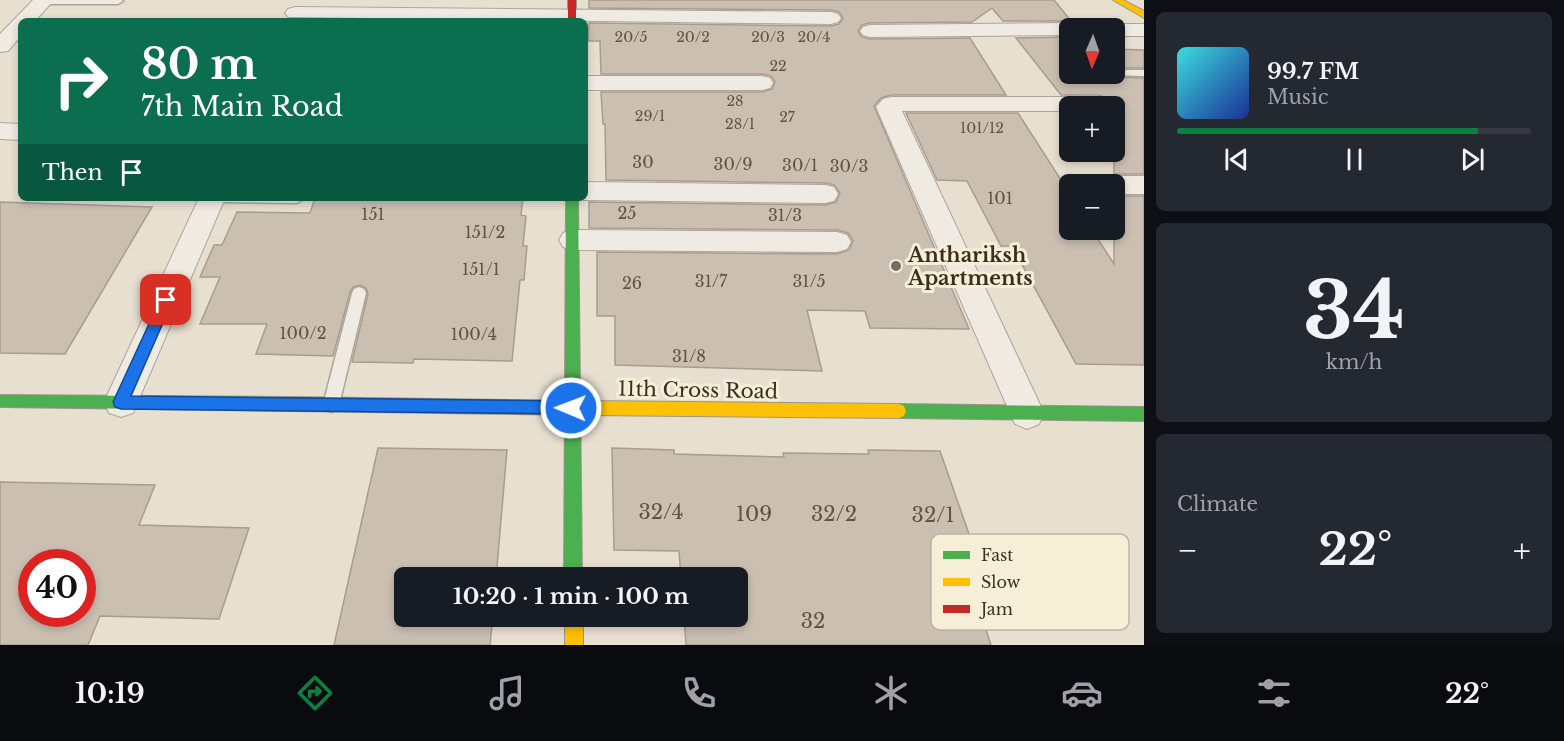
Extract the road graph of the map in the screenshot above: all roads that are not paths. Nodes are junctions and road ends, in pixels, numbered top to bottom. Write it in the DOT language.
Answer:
graph roads {
  1 [pos="1116,0"];
  2 [pos="43,1"];
  3 [pos="118,1"];
  4 [pos="296,11"];
  5 [pos="572,12"];
  6 [pos="1144,15"];
  7 [pos="28,18"];
  8 [pos="831,18"];
  9 [pos="1059,29"];
  10 [pos="1125,30"];
  11 [pos="1144,30"];
  12 [pos="870,31"];
  13 [pos="1144,72"];
  14 [pos="1125,73"];
  15 [pos="588,83"];
  16 [pos="762,83"];
  17 [pos="1059,104"];
  18 [pos="0,131"];
  19 [pos="18,132"];
  20 [pos="1125,185"];
  21 [pos="1144,185"];
  22 [pos="588,191"];
  23 [pos="825,194"];
  24 [pos="211,201"];
  25 [pos="572,201"];
  26 [pos="573,240"];
  27 [pos="837,242"];
  28 [pos="359,293"];
  29 [pos="0,401"];
  30 [pos="121,402"];
  31 [pos="331,405"];
  32 [pos="571,408"];
  33 [pos="1027,413"];
  34 [pos="1144,414"];
  35 [pos="573,567"];
  36 [pos="574,627"];
  37 [pos="574,645"];
  1 -- 6 [label="street"];
  2 -- 3 [label="lane"];
  2 -- 7 [label="street"];
  4 -- 5 [label="street"];
  5 -- 8 [label="street"];
  9 -- 12 [label="street"];
  10 -- 11 [label="street"];
  13 -- 14 [label="lane"];
  15 -- 16 [label="street"];
  17 -- 33 [label="street"];
  18 -- 19 [label="street"];
  20 -- 21 [label="street"];
  22 -- 23 [label="street"];
  24 -- 30 [label="street"];
  25 -- 26 [label="street"];
  26 -- 27 [label="street"];
  26 -- 32 [label="street"];
  28 -- 31 [label="lane"];
  29 -- 30 [label="street, 11th Cross Road"];
  30 -- 31 [label="street, 11th Cross Road"];
  31 -- 32 [label="street, 11th Cross Road"];
  32 -- 33 [label="street, 11th Cross Road"];
  32 -- 35 [label="street"];
  33 -- 34 [label="street, 11th Cross Road"];
  36 -- 37 [label="street"];
}
